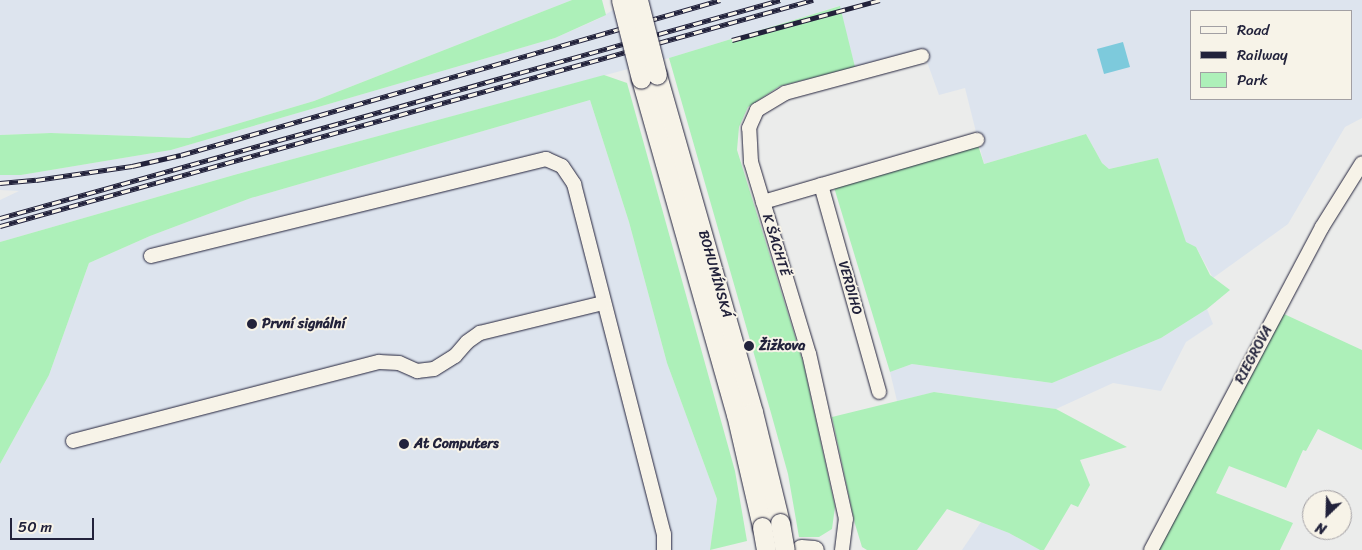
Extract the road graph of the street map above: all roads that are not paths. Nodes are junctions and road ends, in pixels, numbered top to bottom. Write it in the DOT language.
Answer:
graph roads {
  1 [pos="621,0"];
  2 [pos="638,0"];
  3 [pos="922,56"];
  4 [pos="649,77"];
  5 [pos="977,140"];
  6 [pos="1362,163"];
  7 [pos="821,184"];
  8 [pos="763,202"];
  9 [pos="152,256"];
  10 [pos="603,303"];
  11 [pos="879,392"];
  12 [pos="73,441"];
  13 [pos="771,525"];
  14 [pos="664,550"];
  15 [pos="766,550"];
  16 [pos="800,550"];
  17 [pos="842,550"];
  18 [pos="1151,550"];
  1 -- 4 [label="main road, BOHUMÍNSKÁ, bridge"];
  2 -- 4 [label="main road, BOHUMÍNSKÁ, bridge"];
  3 -- 8 [label="street, K ŠACHTĚ"];
  4 -- 13 [label="main road, BOHUMÍNSKÁ"];
  5 -- 7 [label="street"];
  6 -- 18 [label="street, RIEGROVA"];
  7 -- 8 [label="street"];
  7 -- 11 [label="street, VERDIHO"];
  8 -- 17 [label="street, K ŠACHTĚ"];
  9 -- 10 [label="street"];
  10 -- 12 [label="street"];
  10 -- 14 [label="street"];
  13 -- 15 [label="main road, BOHUMÍNSKÁ, bridge"];
  13 -- 16 [label="main road, BOHUMÍNSKÁ, bridge"];
}
